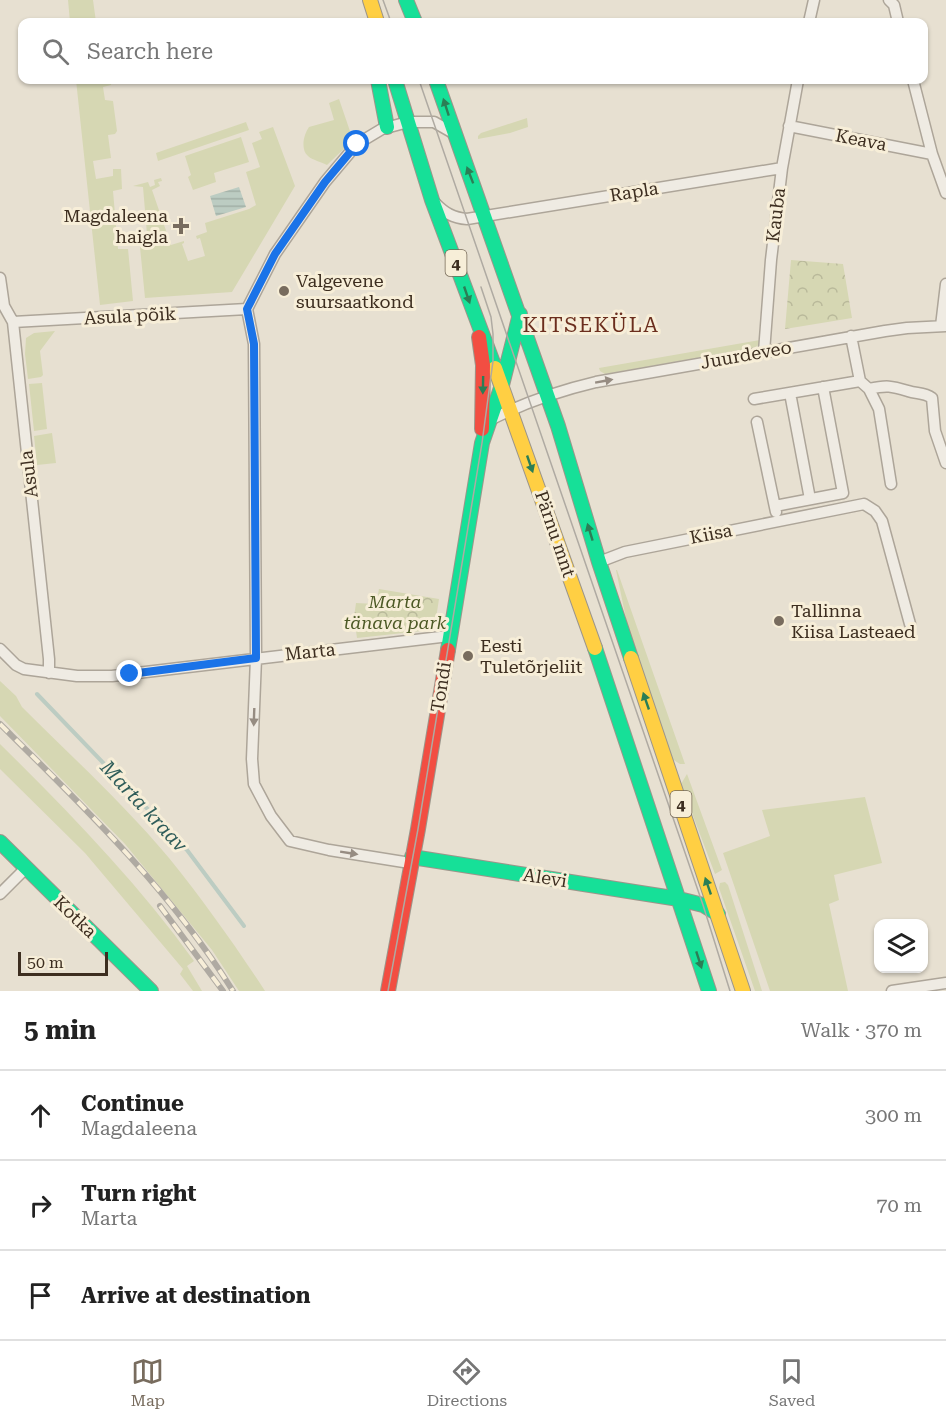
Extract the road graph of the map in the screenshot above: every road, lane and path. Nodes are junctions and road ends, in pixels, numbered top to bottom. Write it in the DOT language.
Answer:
graph roads {
  1 [pos="406,0"];
  2 [pos="814,0"];
  3 [pos="889,0"];
  4 [pos="371,3"];
  5 [pos="372,18"];
  6 [pos="376,18"];
  7 [pos="413,18"];
  8 [pos="810,18"];
  9 [pos="897,18"];
  10 [pos="379,84"];
  11 [pos="396,84"];
  12 [pos="437,84"];
  13 [pos="797,84"];
  14 [pos="914,84"];
  15 [pos="408,122"];
  16 [pos="789,126"];
  17 [pos="387,127"];
  18 [pos="454,134"];
  19 [pos="932,153"];
  20 [pos="782,168"];
  21 [pos="946,193"];
  22 [pos="432,200"];
  23 [pos="486,217"];
  24 [pos="0,278"];
  25 [pos="946,284"];
  26 [pos="247,309"];
  27 [pos="520,314"];
  28 [pos="13,322"];
  29 [pos="944,326"];
  30 [pos="478,327"];
  31 [pos="851,336"];
  32 [pos="764,352"];
  33 [pos="860,381"];
  34 [pos="502,385"];
  35 [pos="823,387"];
  36 [pos="869,389"];
  37 [pos="790,393"];
  38 [pos="547,394"];
  39 [pos="754,399"];
  40 [pos="511,409"];
  41 [pos="488,421"];
  42 [pos="757,422"];
  43 [pos="482,443"];
  44 [pos="946,463"];
  45 [pos="891,484"];
  46 [pos="810,499"];
  47 [pos="775,506"];
  48 [pos="778,521"];
  49 [pos="599,562"];
  50 [pos="910,624"];
  51 [pos="449,636"];
  52 [pos="0,649"];
  53 [pos="256,658"];
  54 [pos="49,673"];
  55 [pos="0,842"];
  56 [pos="411,860"];
  57 [pos="26,868"];
  58 [pos="0,894"];
  59 [pos="680,899"];
  60 [pos="718,914"];
  61 [pos="946,983"];
  62 [pos="151,991"];
  63 [pos="388,991"];
  64 [pos="709,991"];
  65 [pos="743,991"];
  66 [pos="892,991"];
  1 -- 7 [label="main road"];
  2 -- 8 [label="street"];
  3 -- 9 [label="street"];
  4 -- 5 [label="main road"];
  4 -- 6 [label="main road"];
  10 -- 17 [label="main road"];
  11 -- 15 [label="main road, Pärnu mnt / 4"];
  18 -- 12 [label="main road, Pärnu mnt / 4, one-way"];
  13 -- 16 [label="street, Kauba"];
  14 -- 19 [label="street"];
  15 -- 17 [label="street"];
  15 -- 18 [label="street"];
  15 -- 22 [label="main road, Pärnu mnt / 4"];
  16 -- 19 [label="street, Keava"];
  16 -- 20 [label="street, Kauba"];
  17 -- 26 [label="street"];
  23 -- 18 [label="main road, Pärnu mnt / 4, one-way"];
  19 -- 21 [label="street"];
  20 -- 23 [label="street, Rapla"];
  20 -- 32 [label="street, Kauba"];
  22 -- 23 [label="street, Rapla"];
  22 -- 30 [label="main road, Pärnu mnt / 4, one-way"];
  23 -- 27 [label="main road, Pärnu mnt / 4"];
  24 -- 28 [label="street, Asula"];
  25 -- 29 [label="street"];
  26 -- 28 [label="street, Asula põik"];
  26 -- 53 [label="street"];
  27 -- 34 [label="main road, Tondi"];
  27 -- 38 [label="main road, Pärnu mnt / 4"];
  28 -- 54 [label="street, Asula"];
  29 -- 31 [label="street, Juurdeveo"];
  30 -- 34 [label="main road, Pärnu mnt / 4"];
  30 -- 43 [label="main road, one-way"];
  31 -- 32 [label="street, Juurdeveo"];
  31 -- 33 [label="street"];
  38 -- 32 [label="street, Juurdeveo, one-way"];
  33 -- 35 [label="street"];
  33 -- 36 [label="street"];
  34 -- 40 [label="main road, Pärnu mnt / 4"];
  34 -- 41 [label="main road, Tondi"];
  35 -- 37 [label="street"];
  35 -- 46 [label="street"];
  36 -- 44 [label="street"];
  36 -- 45 [label="street"];
  37 -- 39 [label="street"];
  37 -- 46 [label="street"];
  38 -- 40 [label="street, Juurdeveo"];
  49 -- 38 [label="main road, Pärnu mnt / 4, one-way"];
  40 -- 41 [label="street, Juurdeveo"];
  40 -- 59 [label="main road, Pärnu mnt / 4, one-way"];
  41 -- 43 [label="main road, Tondi"];
  42 -- 47 [label="street"];
  43 -- 51 [label="main road, Tondi"];
  46 -- 47 [label="street"];
  47 -- 48 [label="street"];
  48 -- 49 [label="street, Kiisa"];
  48 -- 50 [label="street, Kiisa"];
  60 -- 49 [label="main road, Pärnu mnt / 4, one-way"];
  51 -- 53 [label="street, Marta"];
  51 -- 56 [label="main road, Tondi"];
  52 -- 54 [label="street, Marta"];
  53 -- 54 [label="street, Marta"];
  53 -- 56 [label="street, one-way"];
  55 -- 57 [label="main road, Kotka"];
  56 -- 59 [label="main road, Alevi"];
  56 -- 63 [label="main road, Tondi"];
  57 -- 58 [label="street"];
  57 -- 62 [label="main road, Kotka"];
  59 -- 60 [label="main road, Alevi"];
  59 -- 64 [label="main road, Pärnu mnt / 4, one-way"];
  60 -- 65 [label="main road, Pärnu mnt / 4"];
  61 -- 66 [label="street"];
}
